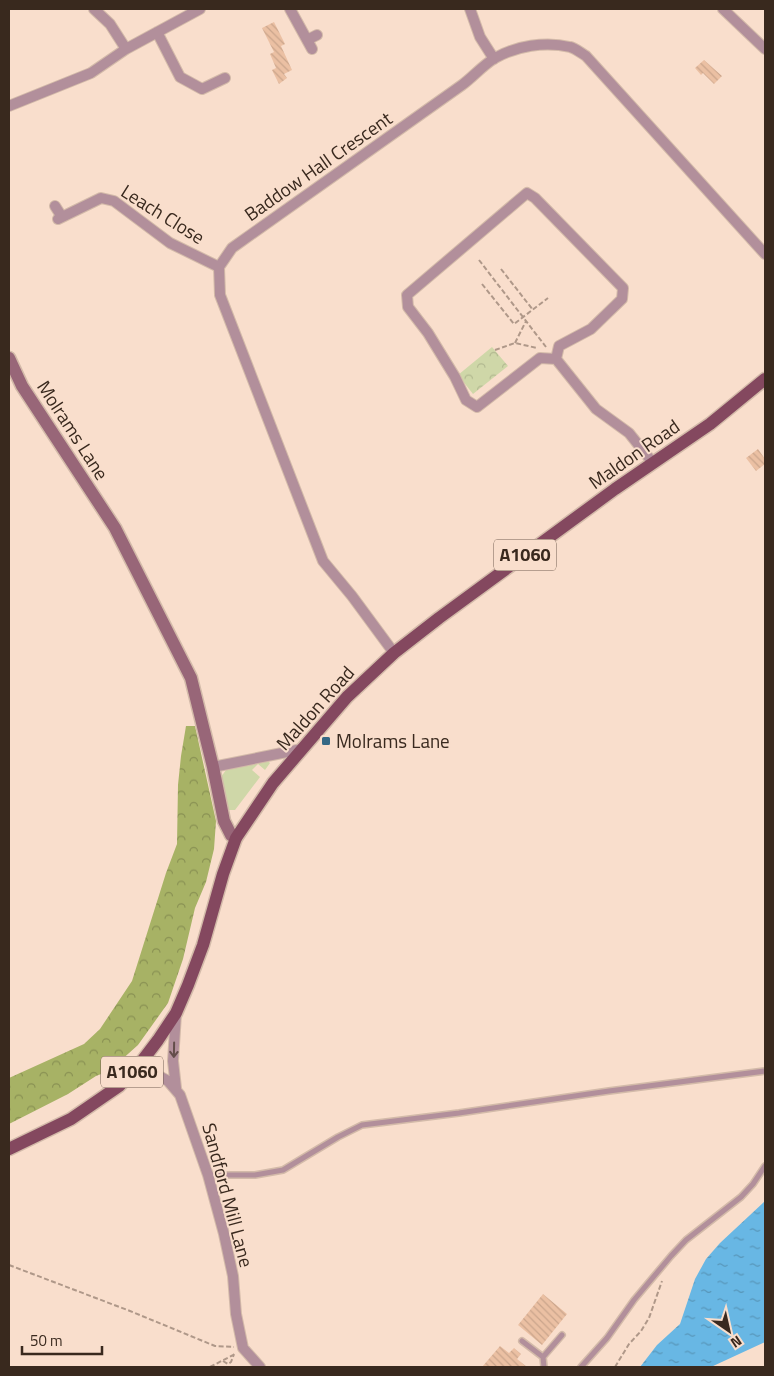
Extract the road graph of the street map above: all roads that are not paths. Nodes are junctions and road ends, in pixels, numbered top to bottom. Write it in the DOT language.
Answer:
graph roads {
  1 [pos="94,9"];
  2 [pos="200,9"];
  3 [pos="290,9"];
  4 [pos="470,9"];
  5 [pos="723,9"];
  6 [pos="157,32"];
  7 [pos="317,35"];
  8 [pos="126,49"];
  9 [pos="765,49"];
  10 [pos="494,59"];
  11 [pos="225,78"];
  12 [pos="9,106"];
  13 [pos="55,206"];
  14 [pos="765,254"];
  15 [pos="219,267"];
  16 [pos="553,356"];
  17 [pos="9,358"];
  18 [pos="765,379"];
  19 [pos="653,463"];
  20 [pos="394,653"];
  21 [pos="302,749"];
  22 [pos="213,767"];
  23 [pos="236,838"];
  24 [pos="176,1013"];
  25 [pos="139,1065"];
  26 [pos="765,1071"];
  27 [pos="176,1088"];
  28 [pos="9,1149"];
  29 [pos="765,1166"];
  30 [pos="208,1175"];
  31 [pos="562,1335"];
  32 [pos="522,1341"];
  33 [pos="544,1357"];
  34 [pos="260,1367"];
  35 [pos="544,1367"];
  36 [pos="581,1367"];
  1 -- 8 [label="street"];
  2 -- 6 [label="street"];
  3 -- 7 [label="street"];
  4 -- 10 [label="street"];
  5 -- 9 [label="street"];
  6 -- 8 [label="street"];
  6 -- 11 [label="street"];
  8 -- 12 [label="street"];
  10 -- 14 [label="street, Baddow Hall Crescent"];
  10 -- 15 [label="street, Baddow Hall Crescent"];
  13 -- 15 [label="street, Leach Close"];
  15 -- 20 [label="street"];
  16 -- 16 [label="street"];
  16 -- 19 [label="street"];
  17 -- 22 [label="street, Molrams Lane"];
  18 -- 19 [label="main road, Maldon Road / A1060"];
  19 -- 20 [label="main road, Maldon Road / A1060"];
  20 -- 21 [label="main road, Maldon Road / A1060"];
  21 -- 22 [label="street"];
  21 -- 23 [label="main road, Maldon Road / A1060"];
  22 -- 23 [label="street, Molrams Lane"];
  23 -- 24 [label="main road, Maldon Road / A1060"];
  24 -- 25 [label="main road, Maldon Road / A1060"];
  24 -- 27 [label="street, Sandford Mill Lane, one-way"];
  25 -- 27 [label="street"];
  25 -- 28 [label="main road, Maldon Road / A1060"];
  26 -- 30 [label="lane"];
  27 -- 30 [label="street, Sandford Mill Lane"];
  29 -- 36 [label="lane"];
  30 -- 34 [label="street, Sandford Mill Lane"];
  31 -- 33 [label="lane"];
  32 -- 33 [label="lane"];
  33 -- 35 [label="lane"];
}
